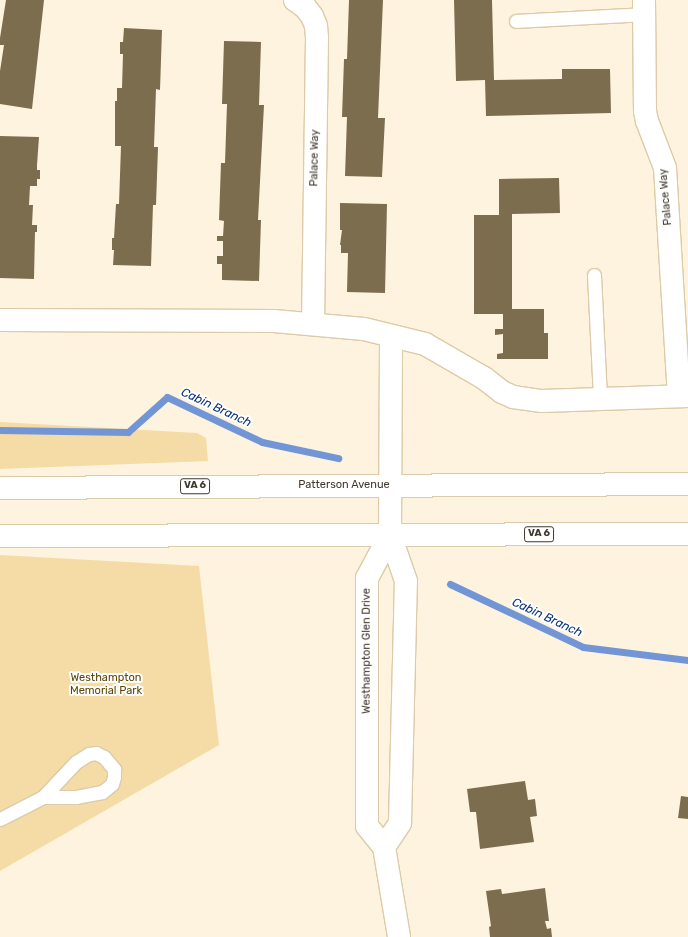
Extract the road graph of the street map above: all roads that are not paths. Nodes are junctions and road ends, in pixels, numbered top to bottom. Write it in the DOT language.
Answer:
graph roads {
  1 [pos="295,0"];
  2 [pos="644,7"];
  3 [pos="516,21"];
  4 [pos="594,275"];
  5 [pos="0,320"];
  6 [pos="313,324"];
  7 [pos="391,336"];
  8 [pos="683,396"];
  9 [pos="600,399"];
  10 [pos="688,484"];
  11 [pos="389,485"];
  12 [pos="0,488"];
  13 [pos="688,534"];
  14 [pos="390,535"];
  15 [pos="0,536"];
  16 [pos="43,797"];
  17 [pos="0,819"];
  18 [pos="384,848"];
  19 [pos="399,937"];
  1 -- 6 [label="street, Palace Way"];
  2 -- 3 [label="lane"];
  2 -- 8 [label="street, Palace Way"];
  4 -- 9 [label="lane"];
  5 -- 6 [label="street, Palace Way"];
  6 -- 7 [label="street, Palace Way"];
  7 -- 9 [label="street, Palace Way"];
  7 -- 11 [label="street"];
  8 -- 9 [label="street, Palace Way"];
  10 -- 11 [label="street, Patterson Avenue / VA 6"];
  11 -- 12 [label="street, Patterson Avenue / VA 6"];
  11 -- 14 [label="street"];
  13 -- 14 [label="street, VA 6"];
  14 -- 15 [label="street, VA 6"];
  14 -- 18 [label="street"];
  14 -- 18 [label="street, Westhampton Glen Drive"];
  16 -- 16 [label="lane"];
  16 -- 17 [label="lane"];
  18 -- 19 [label="street, Westhampton Glen Drive"];
}
